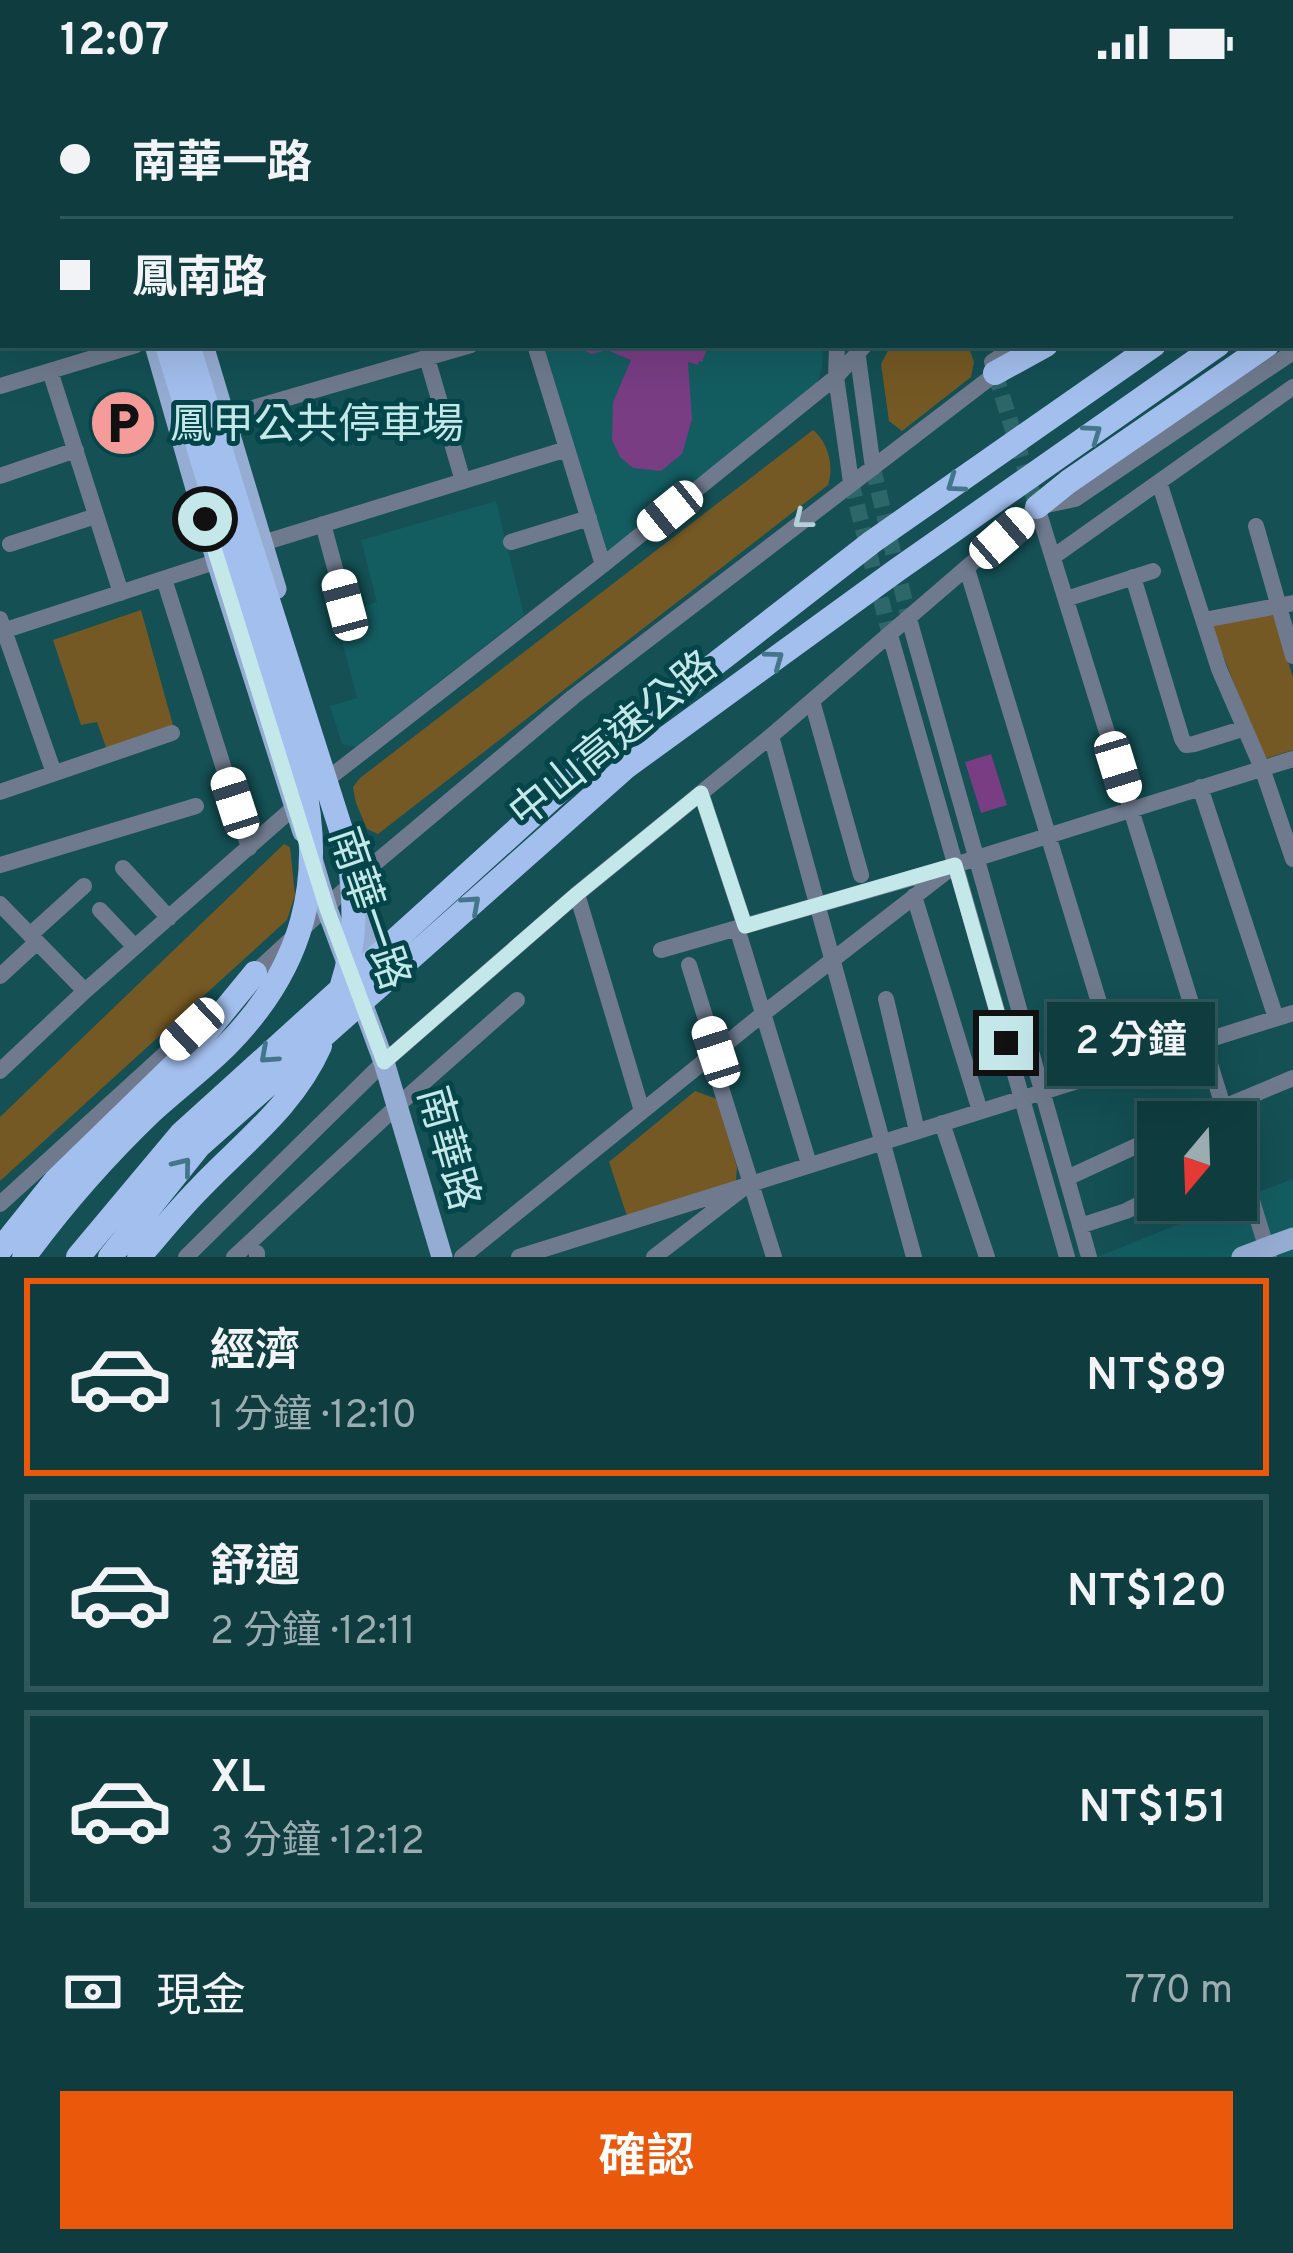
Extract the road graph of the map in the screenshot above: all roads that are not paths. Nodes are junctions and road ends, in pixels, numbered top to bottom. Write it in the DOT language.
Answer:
graph roads {
  1 [pos="126,348"];
  2 [pos="156,348"];
  3 [pos="168,348"];
  4 [pos="189,348"];
  5 [pos="204,348"];
  6 [pos="461,348"];
  7 [pos="536,348"];
  8 [pos="837,348"];
  9 [pos="859,348"];
  10 [pos="860,348"];
  11 [pos="1032,348"];
  12 [pos="1150,348"];
  13 [pos="1214,348"];
  14 [pos="1263,348"];
  15 [pos="1293,352"];
  16 [pos="428,358"];
  17 [pos="991,360"];
  18 [pos="50,371"];
  19 [pos="836,377"];
  20 [pos="0,386"];
  21 [pos="1289,397"];
  22 [pos="225,416"];
  23 [pos="567,449"];
  24 [pos="76,450"];
  25 [pos="873,468"];
  26 [pos="0,476"];
  27 [pos="463,481"];
  28 [pos="851,482"];
  29 [pos="1159,482"];
  30 [pos="1037,507"];
  31 [pos="96,516"];
  32 [pos="589,518"];
  33 [pos="323,524"];
  34 [pos="1256,526"];
  35 [pos="244,534"];
  36 [pos="511,542"];
  37 [pos="10,544"];
  38 [pos="1053,557"];
  39 [pos="218,562"];
  40 [pos="603,565"];
  41 [pos="967,568"];
  42 [pos="1153,571"];
  43 [pos="1132,578"];
  44 [pos="164,579"];
  45 [pos="121,593"];
  46 [pos="1066,599"];
  47 [pos="345,605"];
  48 [pos="1286,605"];
  49 [pos="909,620"];
  50 [pos="1204,620"];
  51 [pos="1,627"];
  52 [pos="890,635"];
  53 [pos="1293,656"];
  54 [pos="812,701"];
  55 [pos="1245,728"];
  56 [pos="172,733"];
  57 [pos="771,736"];
  58 [pos="1293,758"];
  59 [pos="1262,768"];
  60 [pos="54,773"];
  61 [pos="332,775"];
  62 [pos="1200,788"];
  63 [pos="0,791"];
  64 [pos="701,793"];
  65 [pos="196,806"];
  66 [pos="295,806"];
  67 [pos="1131,809"];
  68 [pos="1047,835"];
  69 [pos="249,848"];
  70 [pos="975,858"];
  71 [pos="1293,859"];
  72 [pos="0,865"];
  73 [pos="955,865"];
  74 [pos="123,868"];
  75 [pos="362,874"];
  76 [pos="861,875"];
  77 [pos="84,886"];
  78 [pos="577,894"];
  79 [pos="914,896"];
  80 [pos="817,905"];
  81 [pos="0,906"];
  82 [pos="327,909"];
  83 [pos="100,910"];
  84 [pos="169,918"];
  85 [pos="741,927"];
  86 [pos="33,939"];
  87 [pos="134,947"];
  88 [pos="661,950"];
  89 [pos="832,959"];
  90 [pos="688,965"];
  91 [pos="255,973"];
  92 [pos="0,976"];
  93 [pos="85,991"];
  94 [pos="886,999"];
  95 [pos="517,1000"];
  96 [pos="764,1013"];
  97 [pos="1284,1016"];
  98 [pos="1203,1041"];
  99 [pos="714,1054"];
  100 [pos="4,1062"];
  101 [pos="384,1062"];
  102 [pos="1119,1068"];
  103 [pos="1293,1078"];
  104 [pos="1042,1092"];
  105 [pos="1022,1098"];
  106 [pos="1221,1101"];
  107 [pos="1250,1101"];
  108 [pos="397,1106"];
  109 [pos="642,1111"];
  110 [pos="980,1112"];
  111 [pos="942,1123"];
  112 [pos="917,1131"];
  113 [pos="883,1142"];
  114 [pos="1137,1146"];
  115 [pos="809,1164"];
  116 [pos="1067,1178"];
  117 [pos="751,1182"];
  118 [pos="0,1204"];
  119 [pos="1137,1206"];
  120 [pos="1257,1218"];
  121 [pos="1080,1226"];
  122 [pos="1293,1238"];
  123 [pos="0,1250"];
  124 [pos="1268,1252"];
  125 [pos="24,1257"];
  126 [pos="79,1257"];
  127 [pos="110,1257"];
  128 [pos="139,1257"];
  129 [pos="186,1257"];
  130 [pos="234,1257"];
  131 [pos="442,1257"];
  132 [pos="462,1257"];
  133 [pos="519,1257"];
  134 [pos="654,1257"];
  135 [pos="774,1257"];
  136 [pos="914,1257"];
  137 [pos="987,1257"];
  138 [pos="1067,1257"];
  139 [pos="1089,1257"];
  140 [pos="1242,1257"];
  1 -- 18 [label="street"];
  2 -- 39 [label="main road, 南華一路"];
  3 -- 35 [label="highway"];
  4 -- 35 [label="highway"];
  5 -- 22 [label="main road, 南華一路"];
  6 -- 16 [label="street"];
  7 -- 23 [label="street"];
  8 -- 19 [label="street"];
  9 -- 19 [label="street"];
  10 -- 25 [label="street"];
  11 -- 17 [label="highway"];
  12 -- 126 [label="highway, 中山高速公路, one-way, bridge"];
  127 -- 13 [label="highway, 中山高速公路, one-way, bridge"];
  14 -- 30 [label="highway"];
  15 -- 30 [label="street"];
  16 -- 22 [label="street"];
  16 -- 27 [label="street"];
  17 -- 25 [label="street"];
  18 -- 20 [label="street"];
  18 -- 24 [label="street"];
  19 -- 28 [label="street"];
  19 -- 40 [label="street"];
  21 -- 29 [label="street"];
  22 -- 35 [label="main road, 南華一路"];
  23 -- 27 [label="street"];
  23 -- 32 [label="street"];
  24 -- 26 [label="street"];
  24 -- 31 [label="street"];
  25 -- 28 [label="street"];
  27 -- 33 [label="street"];
  28 -- 75 [label="street, one-way"];
  29 -- 38 [label="street"];
  29 -- 50 [label="street"];
  30 -- 38 [label="street"];
  30 -- 41 [label="street"];
  31 -- 37 [label="street"];
  31 -- 45 [label="street"];
  32 -- 36 [label="street"];
  32 -- 40 [label="street"];
  33 -- 35 [label="street"];
  33 -- 47 [label="street"];
  34 -- 48 [label="street"];
  35 -- 39 [label="street"];
  35 -- 61 [label="main road, 南華一路"];
  35 -- 125 [label="highway, bridge"];
  35 -- 128 [label="highway, bridge"];
  38 -- 46 [label="street"];
  39 -- 44 [label="street"];
  39 -- 66 [label="main road, 南華一路"];
  40 -- 61 [label="street"];
  41 -- 49 [label="street"];
  41 -- 68 [label="street"];
  42 -- 43 [label="street"];
  43 -- 46 [label="street"];
  43 -- 55 [label="street"];
  44 -- 45 [label="street"];
  44 -- 69 [label="street"];
  45 -- 51 [label="street"];
  46 -- 67 [label="street"];
  48 -- 50 [label="street"];
  48 -- 53 [label="street"];
  49 -- 52 [label="street"];
  49 -- 70 [label="street"];
  50 -- 55 [label="street"];
  51 -- 60 [label="street"];
  52 -- 54 [label="street"];
  52 -- 73 [label="street"];
  54 -- 57 [label="street"];
  54 -- 76 [label="street"];
  55 -- 59 [label="street"];
  56 -- 60 [label="street"];
  57 -- 64 [label="street"];
  57 -- 80 [label="street"];
  58 -- 59 [label="street"];
  59 -- 62 [label="street"];
  59 -- 71 [label="street"];
  60 -- 63 [label="street"];
  61 -- 66 [label="street"];
  61 -- 75 [label="main road, 南華一路"];
  62 -- 67 [label="street"];
  62 -- 97 [label="street"];
  64 -- 78 [label="street"];
  64 -- 85 [label="street"];
  65 -- 72 [label="street"];
  66 -- 69 [label="street"];
  66 -- 82 [label="main road, 南華一路"];
  67 -- 68 [label="street"];
  67 -- 98 [label="street"];
  68 -- 70 [label="street"];
  68 -- 102 [label="street"];
  69 -- 84 [label="street"];
  70 -- 73 [label="street"];
  70 -- 104 [label="street"];
  73 -- 79 [label="street"];
  73 -- 80 [label="street"];
  73 -- 105 [label="street"];
  74 -- 84 [label="street"];
  75 -- 82 [label="street"];
  75 -- 101 [label="main road, 南華一路"];
  77 -- 86 [label="street"];
  78 -- 101 [label="street"];
  78 -- 109 [label="street"];
  79 -- 89 [label="street"];
  79 -- 110 [label="street"];
  80 -- 85 [label="street"];
  80 -- 89 [label="street"];
  81 -- 86 [label="street"];
  82 -- 91 [label="street"];
  82 -- 101 [label="main road, 南華一路"];
  83 -- 87 [label="street"];
  84 -- 87 [label="street"];
  85 -- 88 [label="street"];
  85 -- 96 [label="street"];
  86 -- 92 [label="street"];
  86 -- 93 [label="street"];
  87 -- 93 [label="street"];
  89 -- 96 [label="street"];
  89 -- 113 [label="street"];
  90 -- 99 [label="street"];
  91 -- 118 [label="street"];
  91 -- 123 [label="highway"];
  93 -- 100 [label="street"];
  94 -- 112 [label="street"];
  95 -- 108 [label="street"];
  96 -- 99 [label="street"];
  96 -- 115 [label="street"];
  97 -- 98 [label="street"];
  98 -- 102 [label="street"];
  98 -- 106 [label="street"];
  99 -- 109 [label="street"];
  99 -- 117 [label="street"];
  101 -- 108 [label="main road, 南華路"];
  101 -- 129 [label="street"];
  102 -- 104 [label="street"];
  103 -- 107 [label="street"];
  104 -- 105 [label="street"];
  104 -- 116 [label="street"];
  105 -- 110 [label="street"];
  105 -- 138 [label="street"];
  108 -- 130 [label="street"];
  108 -- 131 [label="main road, 南華路"];
  109 -- 132 [label="street"];
  110 -- 111 [label="street"];
  111 -- 112 [label="street"];
  111 -- 137 [label="street"];
  112 -- 113 [label="street"];
  113 -- 115 [label="street"];
  113 -- 136 [label="street"];
  114 -- 116 [label="street"];
  115 -- 117 [label="street"];
  116 -- 121 [label="street"];
  117 -- 133 [label="street"];
  117 -- 134 [label="street"];
  117 -- 135 [label="street"];
  119 -- 121 [label="street"];
  120 -- 124 [label="street"];
  121 -- 139 [label="street"];
  122 -- 124 [label="main road"];
  124 -- 140 [label="main road"];
}
